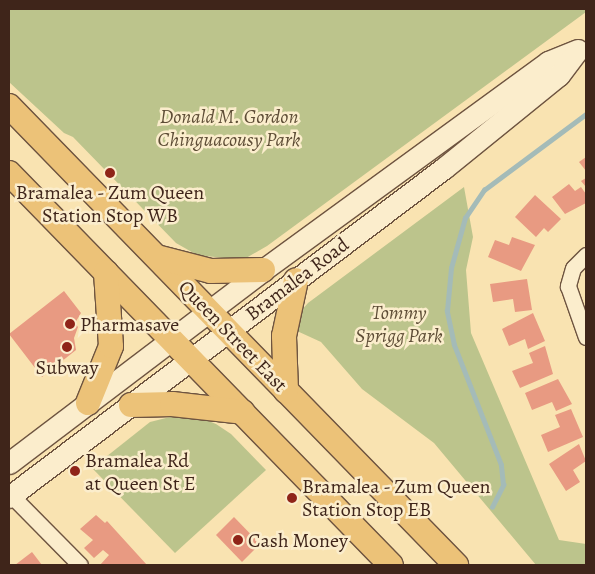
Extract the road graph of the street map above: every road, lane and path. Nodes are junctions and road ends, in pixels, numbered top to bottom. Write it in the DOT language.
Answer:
graph roads {
  1 [pos="581,47"];
  2 [pos="9,106"];
  3 [pos="9,173"];
  4 [pos="586,255"];
  5 [pos="156,256"];
  6 [pos="263,270"];
  7 [pos="106,272"];
  8 [pos="296,280"];
  9 [pos="209,311"];
  10 [pos="228,332"];
  11 [pos="586,337"];
  12 [pos="172,340"];
  13 [pos="191,360"];
  14 [pos="286,391"];
  15 [pos="88,403"];
  16 [pos="132,405"];
  17 [pos="243,412"];
  18 [pos="9,463"];
  19 [pos="10,496"];
  20 [pos="80,565"];
  21 [pos="391,565"];
  22 [pos="456,565"];
  1 -- 6 [label="main road, Bramalea Road"];
  1 -- 8 [label="main road, Bramalea Road"];
  2 -- 5 [label="main road, Queen Street East"];
  3 -- 7 [label="main road"];
  4 -- 11 [label="street"];
  5 -- 6 [label="main road"];
  5 -- 9 [label="main road, Queen Street East"];
  6 -- 9 [label="main road, Bramalea Road"];
  7 -- 12 [label="main road"];
  7 -- 15 [label="main road"];
  8 -- 10 [label="main road, Bramalea Road"];
  8 -- 14 [label="main road"];
  9 -- 10 [label="main road, Queen Street East"];
  9 -- 12 [label="main road, Bramalea Road"];
  10 -- 13 [label="main road, Bramalea Road"];
  10 -- 14 [label="main road, Queen Street East"];
  12 -- 13 [label="main road"];
  12 -- 15 [label="main road, Bramalea Road"];
  13 -- 16 [label="main road, Bramalea Road"];
  13 -- 17 [label="main road"];
  14 -- 22 [label="main road, Queen Street East"];
  15 -- 18 [label="main road, Bramalea Road"];
  16 -- 17 [label="main road"];
  16 -- 19 [label="main road, Bramalea Road"];
  17 -- 21 [label="main road"];
  19 -- 20 [label="street"];
}
